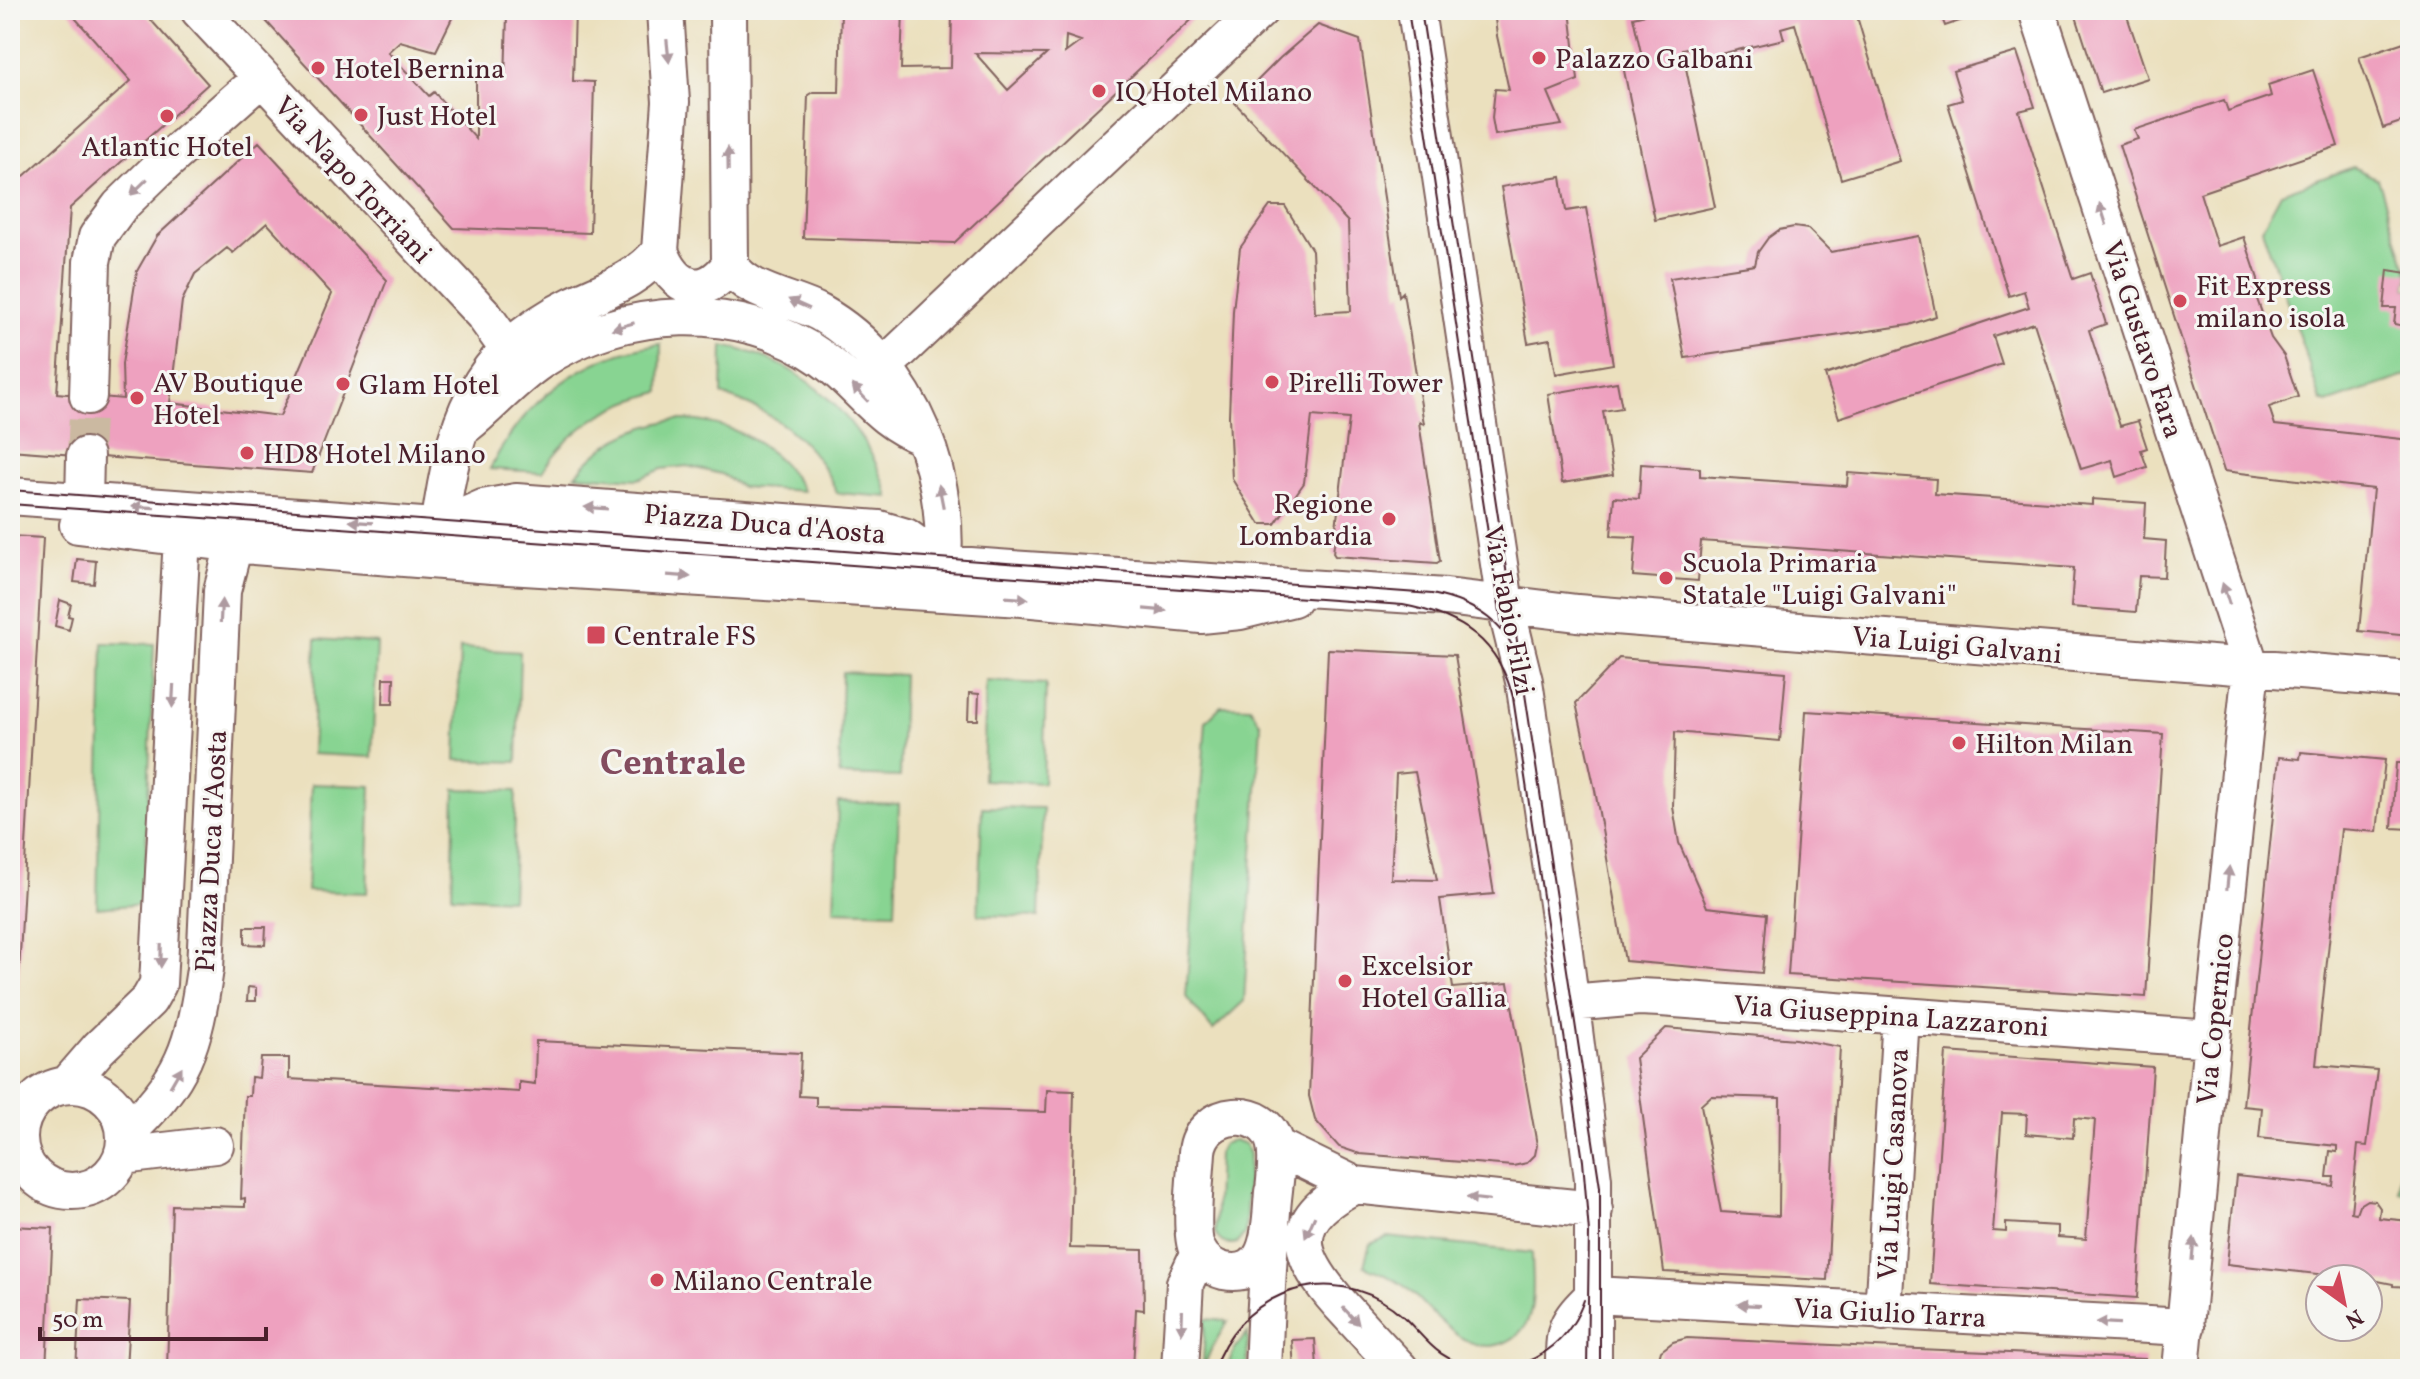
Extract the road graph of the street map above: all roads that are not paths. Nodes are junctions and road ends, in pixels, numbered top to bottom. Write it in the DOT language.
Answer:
graph roads {
  1 [pos="199,10"];
  2 [pos="665,10"];
  3 [pos="728,10"];
  4 [pos="1260,10"];
  5 [pos="1416,10"];
  6 [pos="2037,10"];
  7 [pos="260,79"];
  8 [pos="661,244"];
  9 [pos="730,251"];
  10 [pos="508,349"];
  11 [pos="884,366"];
  12 [pos="88,396"];
  13 [pos="459,432"];
  14 [pos="923,437"];
  15 [pos="85,456"];
  16 [pos="10,496"];
  17 [pos="84,514"];
  18 [pos="10,519"];
  19 [pos="192,525"];
  20 [pos="439,528"];
  21 [pos="234,545"];
  22 [pos="462,562"];
  23 [pos="941,578"];
  24 [pos="1505,604"];
  25 [pos="2251,668"];
  26 [pos="2410,680"];
  27 [pos="1570,1003"];
  28 [pos="1901,1016"];
  29 [pos="2212,1039"];
  30 [pos="67,1085"];
  31 [pos="15,1129"];
  32 [pos="124,1145"];
  33 [pos="215,1145"];
  34 [pos="1275,1146"];
  35 [pos="1355,1185"];
  36 [pos="1273,1192"];
  37 [pos="1594,1210"];
  38 [pos="1199,1253"];
  39 [pos="1594,1295"];
  40 [pos="1883,1312"];
  41 [pos="2186,1327"];
  42 [pos="1180,1369"];
  43 [pos="1263,1369"];
  44 [pos="1400,1369"];
  45 [pos="1564,1369"];
  46 [pos="1593,1369"];
  47 [pos="2181,1369"];
  1 -- 7 [label="street, Via Napo Torriani"];
  2 -- 8 [label="street, one-way"];
  9 -- 3 [label="street, one-way"];
  4 -- 11 [label="street"];
  5 -- 24 [label="street, Via Fabio Filzi"];
  25 -- 6 [label="street, Via Gustavo Fara, one-way"];
  7 -- 10 [label="street, Via Napo Torriani"];
  7 -- 12 [label="street, one-way"];
  8 -- 9 [label="street"];
  8 -- 10 [label="street"];
  11 -- 9 [label="street, one-way"];
  10 -- 13 [label="street"];
  11 -- 14 [label="street"];
  14 -- 13 [label="street, one-way"];
  13 -- 20 [label="street"];
  23 -- 14 [label="street, one-way"];
  15 -- 17 [label="street"];
  16 -- 17 [label="street"];
  17 -- 18 [label="street"];
  17 -- 19 [label="street, Piazza Duca d'Aosta"];
  20 -- 19 [label="street, Piazza Duca d'Aosta, one-way"];
  19 -- 21 [label="street, Piazza Duca d'Aosta"];
  19 -- 30 [label="street, Piazza Duca d'Aosta, one-way"];
  20 -- 22 [label="street"];
  20 -- 23 [label="street, Piazza Duca d'Aosta"];
  21 -- 22 [label="street, Piazza Duca d'Aosta"];
  32 -- 21 [label="street, Piazza Duca d'Aosta, one-way"];
  22 -- 23 [label="street, Piazza Duca d'Aosta, one-way"];
  23 -- 24 [label="street, Piazza Duca d'Aosta"];
  24 -- 25 [label="street, Via Luigi Galvani"];
  24 -- 27 [label="street, Via Fabio Filzi"];
  25 -- 26 [label="street, Via Luigi Galvani"];
  29 -- 25 [label="street, Via Copernico, one-way"];
  27 -- 28 [label="street, Via Giuseppina Lazzaroni"];
  27 -- 37 [label="street, Via Fabio Filzi"];
  28 -- 29 [label="street, Via Giuseppina Lazzaroni"];
  28 -- 40 [label="street, Via Luigi Casanova"];
  41 -- 29 [label="street, Via Copernico, one-way"];
  30 -- 31 [label="street"];
  30 -- 32 [label="street"];
  31 -- 32 [label="street"];
  32 -- 33 [label="street"];
  34 -- 35 [label="street"];
  34 -- 36 [label="street"];
  34 -- 38 [label="street"];
  37 -- 35 [label="street, one-way"];
  35 -- 44 [label="street, one-way"];
  36 -- 38 [label="street"];
  36 -- 43 [label="street"];
  37 -- 39 [label="street, Via Fabio Filzi"];
  38 -- 42 [label="street, one-way"];
  40 -- 39 [label="street, Via Giulio Tarra, one-way"];
  39 -- 45 [label="street"];
  39 -- 46 [label="street, Via Fabio Filzi"];
  41 -- 40 [label="street, Via Giulio Tarra, one-way"];
  41 -- 47 [label="street, Via Copernico"];
}
